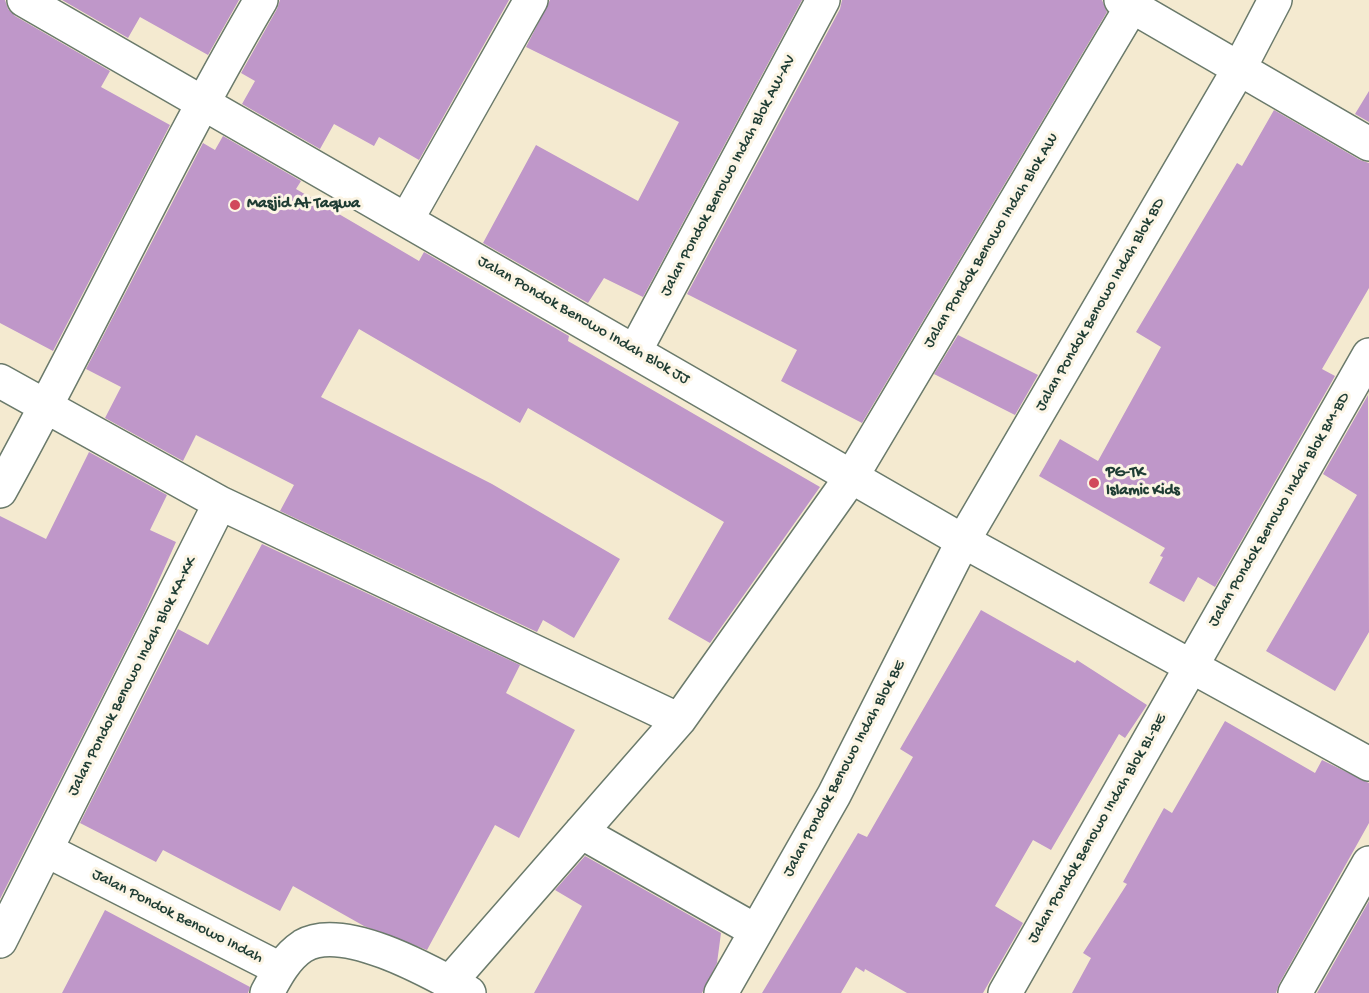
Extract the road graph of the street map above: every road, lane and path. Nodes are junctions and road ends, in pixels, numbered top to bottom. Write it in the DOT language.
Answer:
graph roads {
  1 [pos="24,0"];
  2 [pos="261,0"];
  3 [pos="531,0"];
  4 [pos="823,0"];
  5 [pos="1275,0"];
  6 [pos="1127,3"];
  7 [pos="1239,69"];
  8 [pos="202,100"];
  9 [pos="1369,144"];
  10 [pos="407,219"];
  11 [pos="635,351"];
  12 [pos="1369,355"];
  13 [pos="0,381"];
  14 [pos="47,407"];
  15 [pos="852,476"];
  16 [pos="0,491"];
  17 [pos="220,503"];
  18 [pos="963,541"];
  19 [pos="1192,665"];
  20 [pos="679,720"];
  21 [pos="1369,764"];
  22 [pos="581,832"];
  23 [pos="45,850"];
  24 [pos="1369,863"];
  25 [pos="756,931"];
  26 [pos="0,941"];
  27 [pos="273,981"];
  28 [pos="459,988"];
  29 [pos="721,993"];
  30 [pos="1005,993"];
  31 [pos="1295,993"];
  1 -- 8 [label="street, Jalan Pondok Benowo Indah Blok JJ"];
  2 -- 8 [label="street"];
  3 -- 10 [label="street"];
  4 -- 11 [label="street, Jalan Pondok Benowo Indah Blok AW-AV"];
  5 -- 7 [label="street, Jalan Pondok Benowo Indah Blok BD"];
  6 -- 7 [label="street"];
  6 -- 15 [label="street, Jalan Pondok Benowo Indah Blok AW"];
  7 -- 9 [label="street"];
  7 -- 18 [label="street, Jalan Pondok Benowo Indah Blok BD"];
  8 -- 10 [label="street, Jalan Pondok Benowo Indah Blok JJ"];
  8 -- 14 [label="street"];
  10 -- 11 [label="street, Jalan Pondok Benowo Indah Blok JJ"];
  11 -- 15 [label="street, Jalan Pondok Benowo Indah Blok JJ"];
  12 -- 19 [label="street, Jalan Pondok Benowo Indah Blok BM-BD"];
  13 -- 14 [label="street"];
  14 -- 16 [label="street"];
  14 -- 17 [label="street"];
  15 -- 18 [label="street, Jalan Pondok Benowo Indah Blok JJ"];
  15 -- 20 [label="street, Jalan Pondok Benowo Indah Blok AW"];
  17 -- 20 [label="street"];
  17 -- 23 [label="street, Jalan Pondok Benowo Indah Blok KA-KK"];
  18 -- 19 [label="street, Jalan Pondok Benowo Indah Blok JJ"];
  18 -- 25 [label="street, Jalan Pondok Benowo Indah Blok BE"];
  19 -- 21 [label="street, Jalan Pondok Benowo Indah Blok JJ"];
  19 -- 30 [label="street, Jalan Pondok Benowo Indah Blok BL-BE"];
  20 -- 22 [label="street, Jalan Pondok Benowo Indah Blok AW"];
  22 -- 25 [label="street"];
  22 -- 28 [label="street, Jalan Pondok Benowo Indah Blok AW"];
  23 -- 26 [label="street, Jalan Pondok Benowo Indah Blok KA-KK"];
  23 -- 27 [label="street, Jalan Pondok Benowo Indah"];
  24 -- 31 [label="street"];
  25 -- 29 [label="street, Jalan Pondok Benowo Indah Blok BE"];
  27 -- 28 [label="street, Jalan Pondok Benowo Indah"];
}
